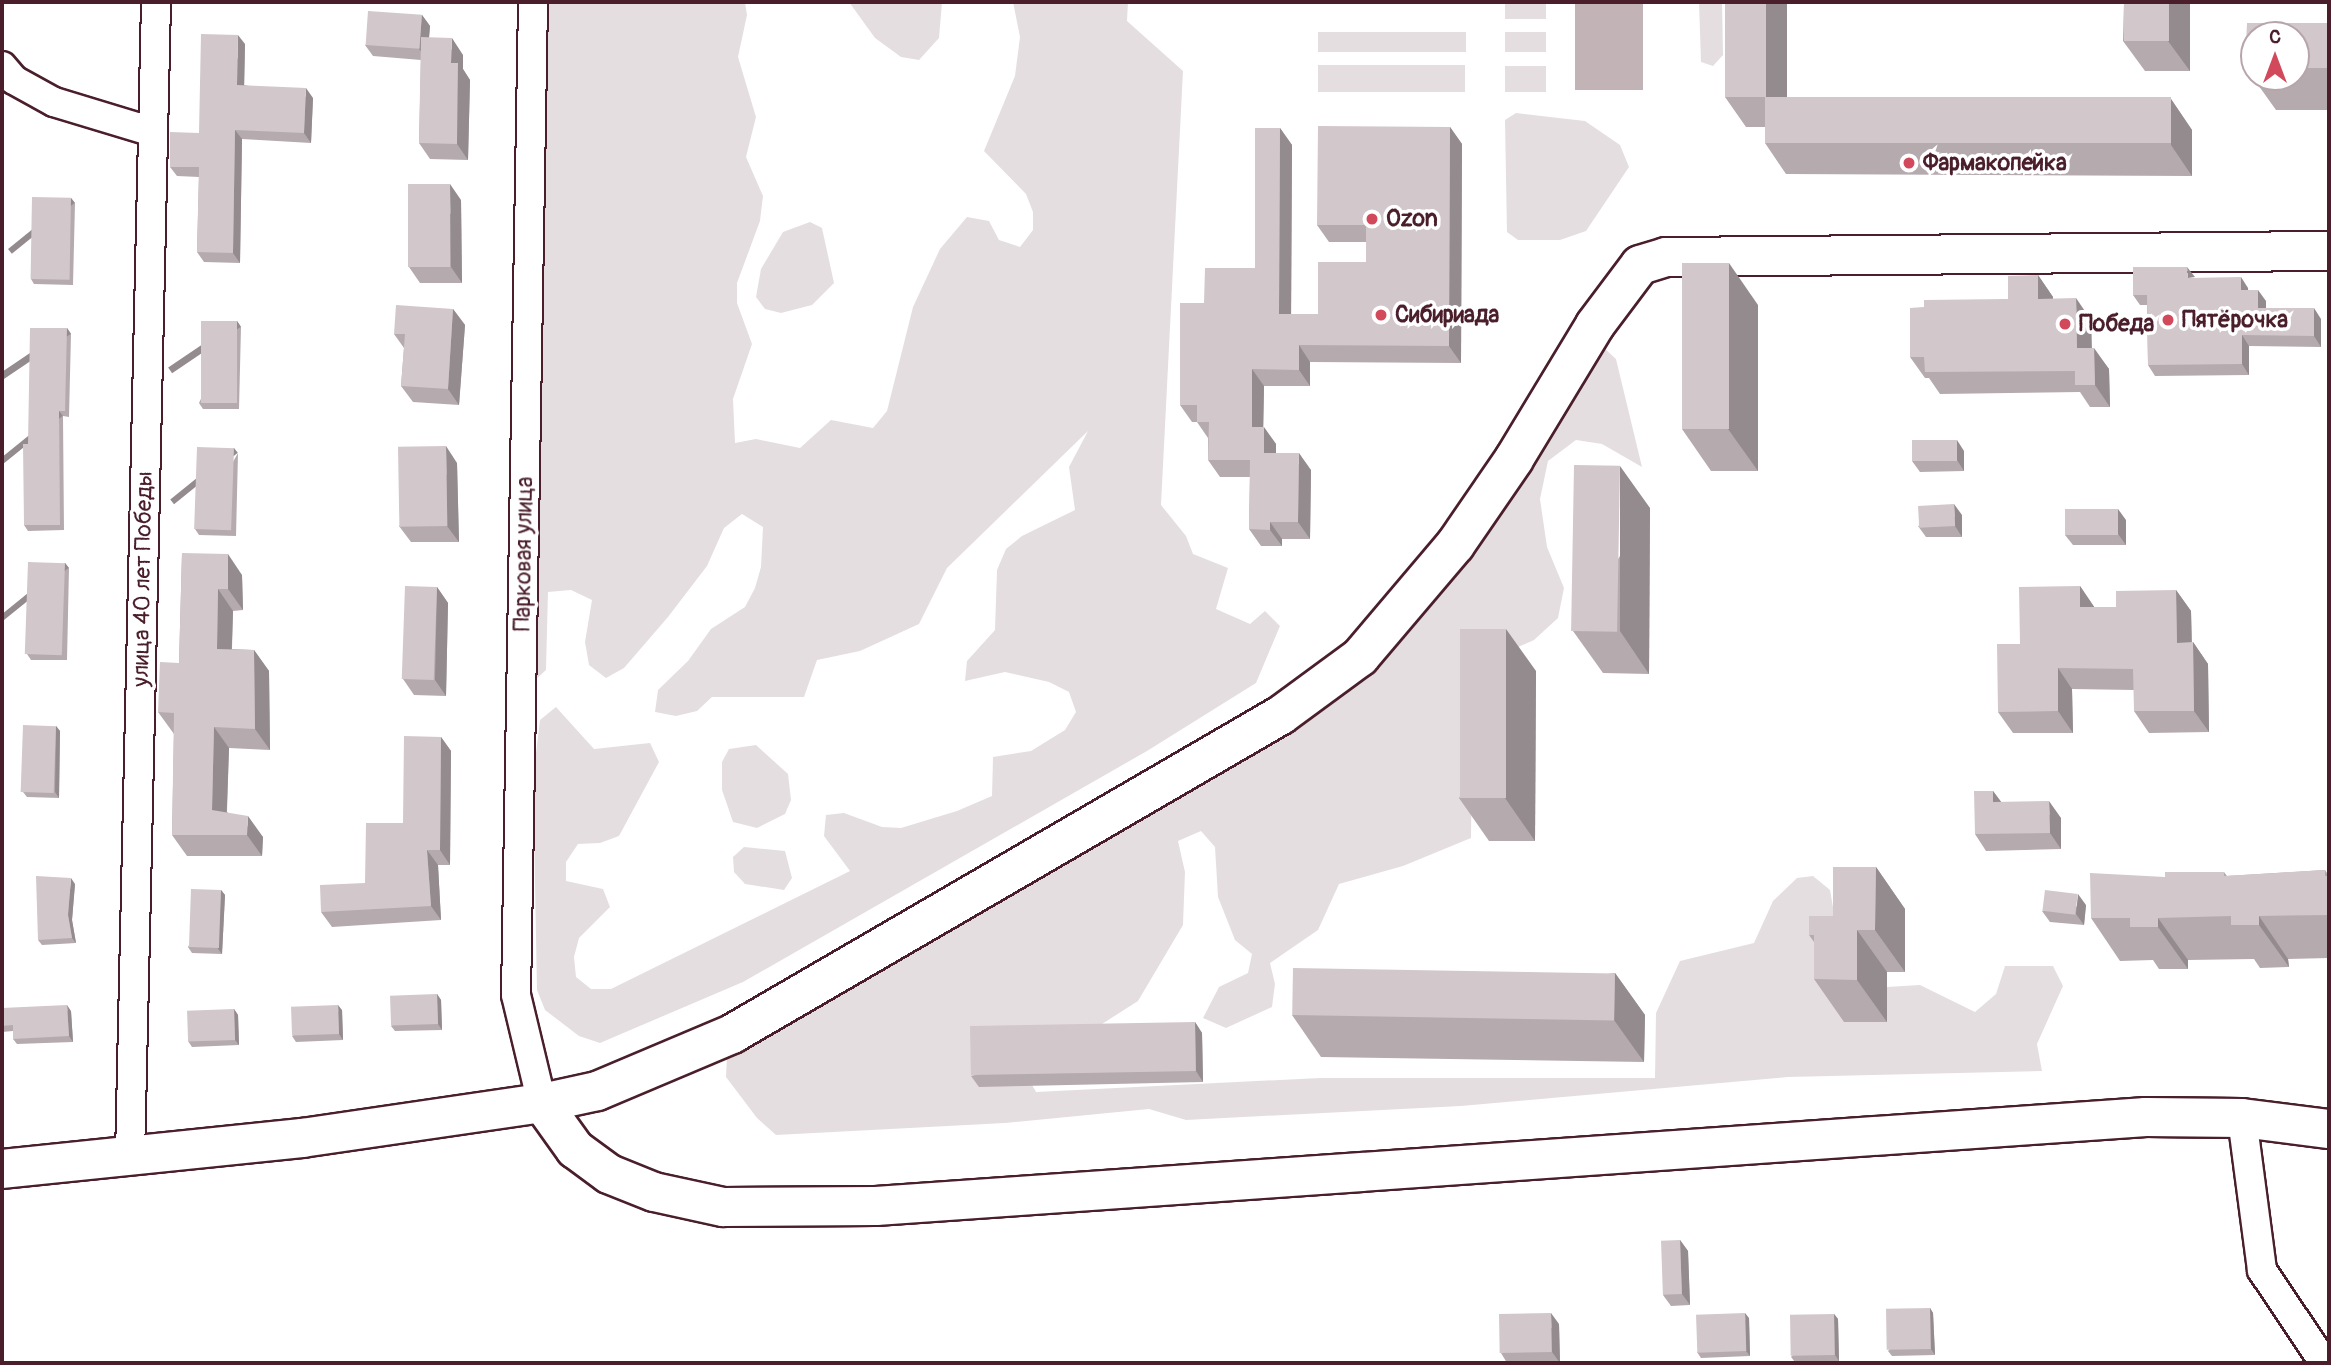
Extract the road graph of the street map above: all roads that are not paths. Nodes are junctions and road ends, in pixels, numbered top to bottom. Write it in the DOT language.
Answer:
graph roads {
  1 [pos="156,2"];
  2 [pos="533,2"];
  3 [pos="2,66"];
  4 [pos="153,132"];
  5 [pos="2329,251"];
  6 [pos="542,1103"];
  7 [pos="2242,1118"];
  8 [pos="2329,1129"];
  9 [pos="130,1157"];
  10 [pos="2,1169"];
  11 [pos="2324,1363"];
  1 -- 4 [label="street, улица 40 лет Победы"];
  2 -- 6 [label="street, Парковая улица"];
  3 -- 4 [label="street"];
  4 -- 9 [label="street, улица 40 лет Победы"];
  5 -- 6 [label="street"];
  6 -- 7 [label="street"];
  6 -- 9 [label="street"];
  7 -- 8 [label="street"];
  7 -- 11 [label="street"];
  9 -- 10 [label="street"];
}
